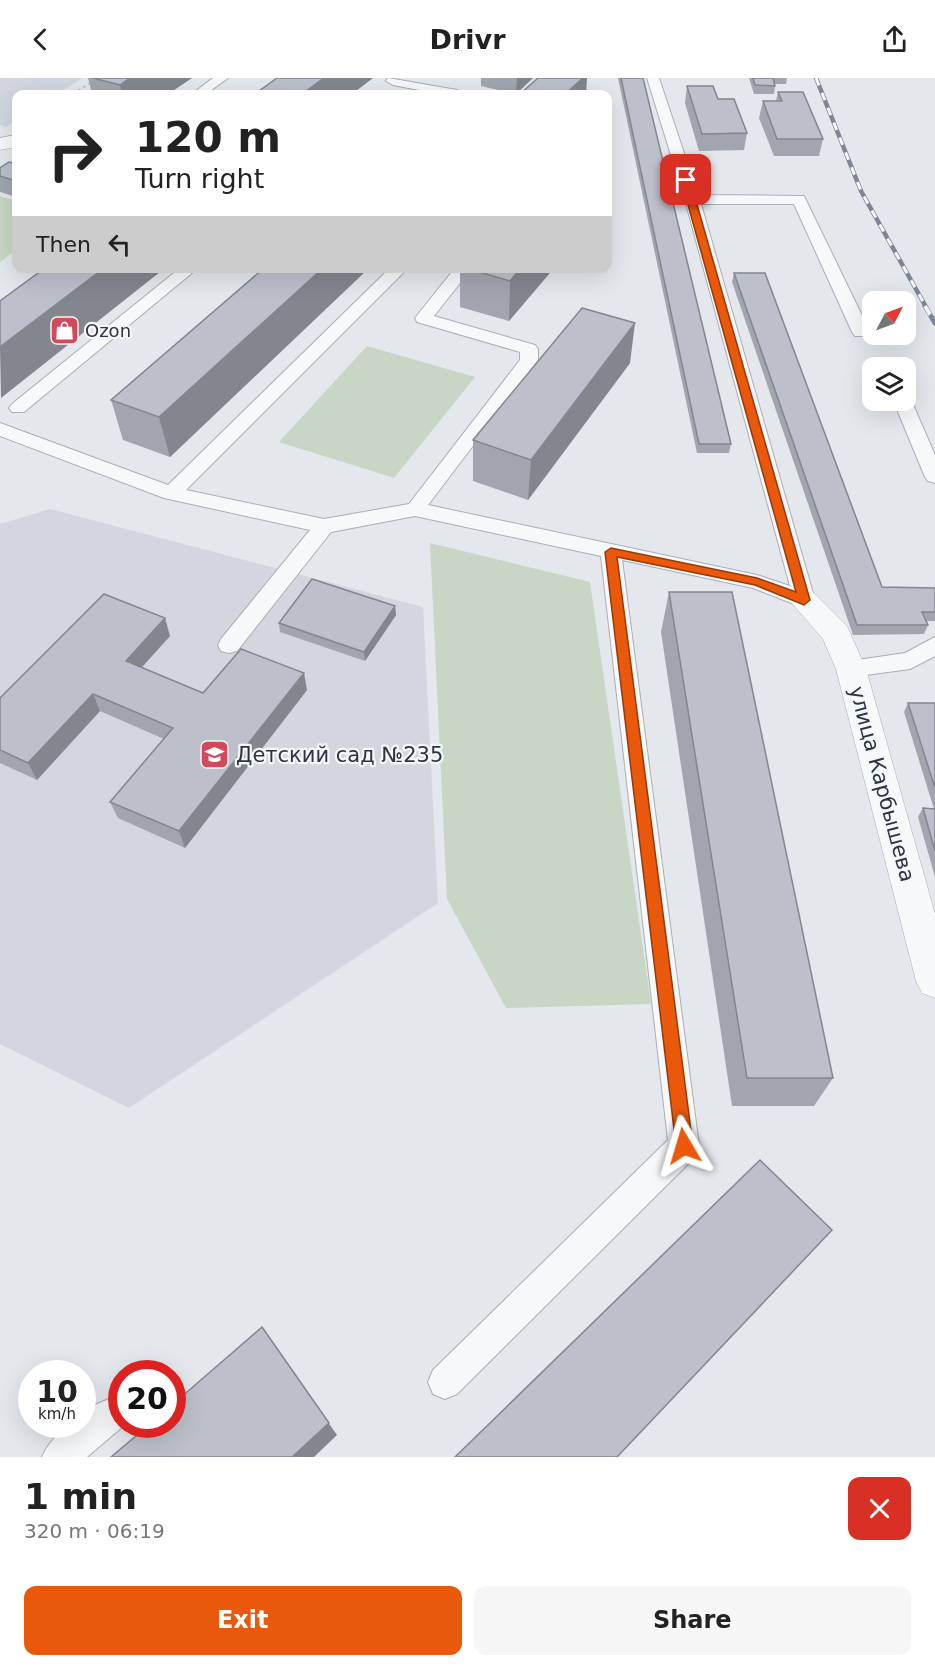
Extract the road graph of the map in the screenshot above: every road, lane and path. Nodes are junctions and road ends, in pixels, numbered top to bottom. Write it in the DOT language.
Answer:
graph roads {
  1 [pos="98,78"];
  2 [pos="222,78"];
  3 [pos="653,78"];
  4 [pos="392,82"];
  5 [pos="79,90"];
  6 [pos="204,90"];
  7 [pos="451,90"];
  8 [pos="692,200"];
  9 [pos="184,273"];
  10 [pos="395,273"];
  11 [pos="460,273"];
  12 [pos="861,332"];
  13 [pos="18,408"];
  14 [pos="907,411"];
  15 [pos="0,429"];
  16 [pos="935,477"];
  17 [pos="171,494"];
  18 [pos="415,509"];
  19 [pos="324,526"];
  20 [pos="611,552"];
  21 [pos="804,600"];
  22 [pos="229,645"];
  23 [pos="935,645"];
  24 [pos="851,669"];
  25 [pos="935,981"];
  26 [pos="445,1382"];
  27 [pos="108,1417"];
  28 [pos="60,1457"];
  1 -- 5 [label="path"];
  2 -- 6 [label="lane"];
  3 -- 8 [label="lane"];
  4 -- 7 [label="lane"];
  8 -- 12 [label="lane"];
  8 -- 21 [label="lane"];
  9 -- 13 [label="lane"];
  10 -- 17 [label="lane"];
  11 -- 18 [label="lane"];
  14 -- 16 [label="lane"];
  15 -- 17 [label="lane"];
  17 -- 19 [label="lane"];
  18 -- 19 [label="lane"];
  18 -- 20 [label="lane"];
  19 -- 22 [label="lane"];
  20 -- 21 [label="lane"];
  20 -- 26 [label="lane"];
  21 -- 24 [label="street, улица Карбышева"];
  23 -- 24 [label="lane"];
  24 -- 25 [label="street, улица Карбышева"];
  27 -- 28 [label="lane"];
}
